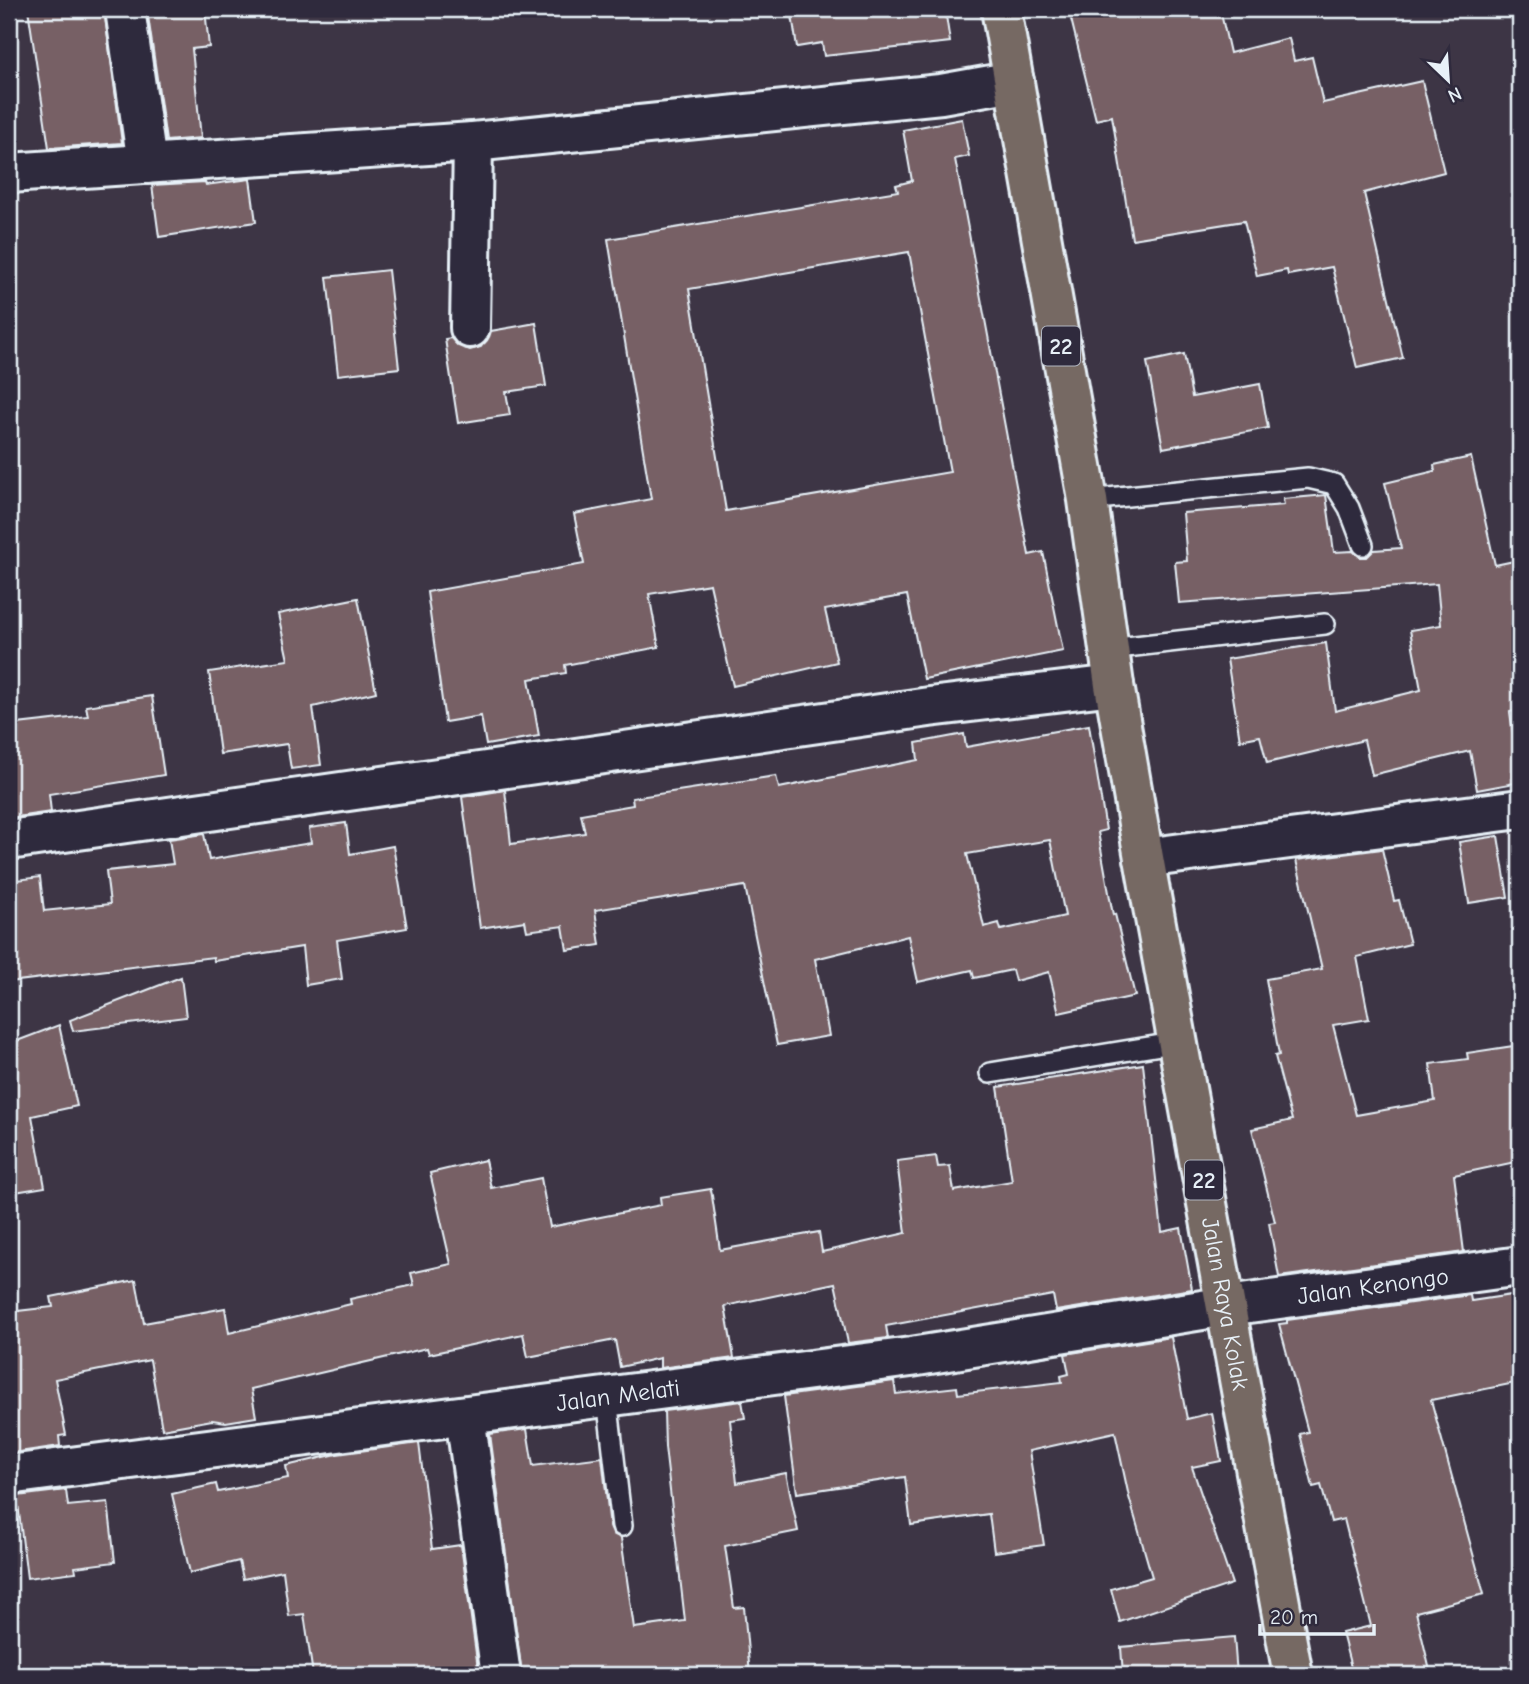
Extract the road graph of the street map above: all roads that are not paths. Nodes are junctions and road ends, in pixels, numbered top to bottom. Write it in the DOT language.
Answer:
graph roads {
  1 [pos="125,9"];
  2 [pos="1001,9"];
  3 [pos="1014,81"];
  4 [pos="473,142"];
  5 [pos="147,163"];
  6 [pos="9,173"];
  7 [pos="470,328"];
  8 [pos="1088,500"];
  9 [pos="1363,545"];
  10 [pos="1325,624"];
  11 [pos="1112,667"];
  12 [pos="1520,809"];
  13 [pos="9,841"];
  14 [pos="1144,859"];
  15 [pos="1179,1042"];
  16 [pos="990,1073"];
  17 [pos="1520,1266"];
  18 [pos="1227,1306"];
  19 [pos="607,1398"];
  20 [pos="465,1416"];
  21 [pos="9,1475"];
  22 [pos="622,1526"];
  23 [pos="501,1675"];
  24 [pos="1293,1675"];
  1 -- 5 [label="street"];
  2 -- 3 [label="highway, 22"];
  3 -- 4 [label="street"];
  3 -- 8 [label="highway, 22"];
  4 -- 5 [label="street"];
  4 -- 7 [label="street"];
  5 -- 6 [label="street"];
  8 -- 9 [label="lane"];
  8 -- 11 [label="highway, 22"];
  10 -- 11 [label="lane"];
  11 -- 13 [label="street"];
  11 -- 14 [label="highway, Jalan Raya Kolak / 22"];
  12 -- 14 [label="street"];
  14 -- 15 [label="highway, Jalan Raya Kolak / 22"];
  15 -- 16 [label="lane"];
  15 -- 18 [label="highway, Jalan Raya Kolak / 22"];
  17 -- 18 [label="street, Jalan Kenongo"];
  18 -- 19 [label="street, Jalan Melati"];
  18 -- 24 [label="highway, Jalan Raya Kolak / 22"];
  19 -- 20 [label="street, Jalan Melati"];
  19 -- 22 [label="lane"];
  20 -- 21 [label="street, Jalan Melati"];
  20 -- 23 [label="street"];
}
